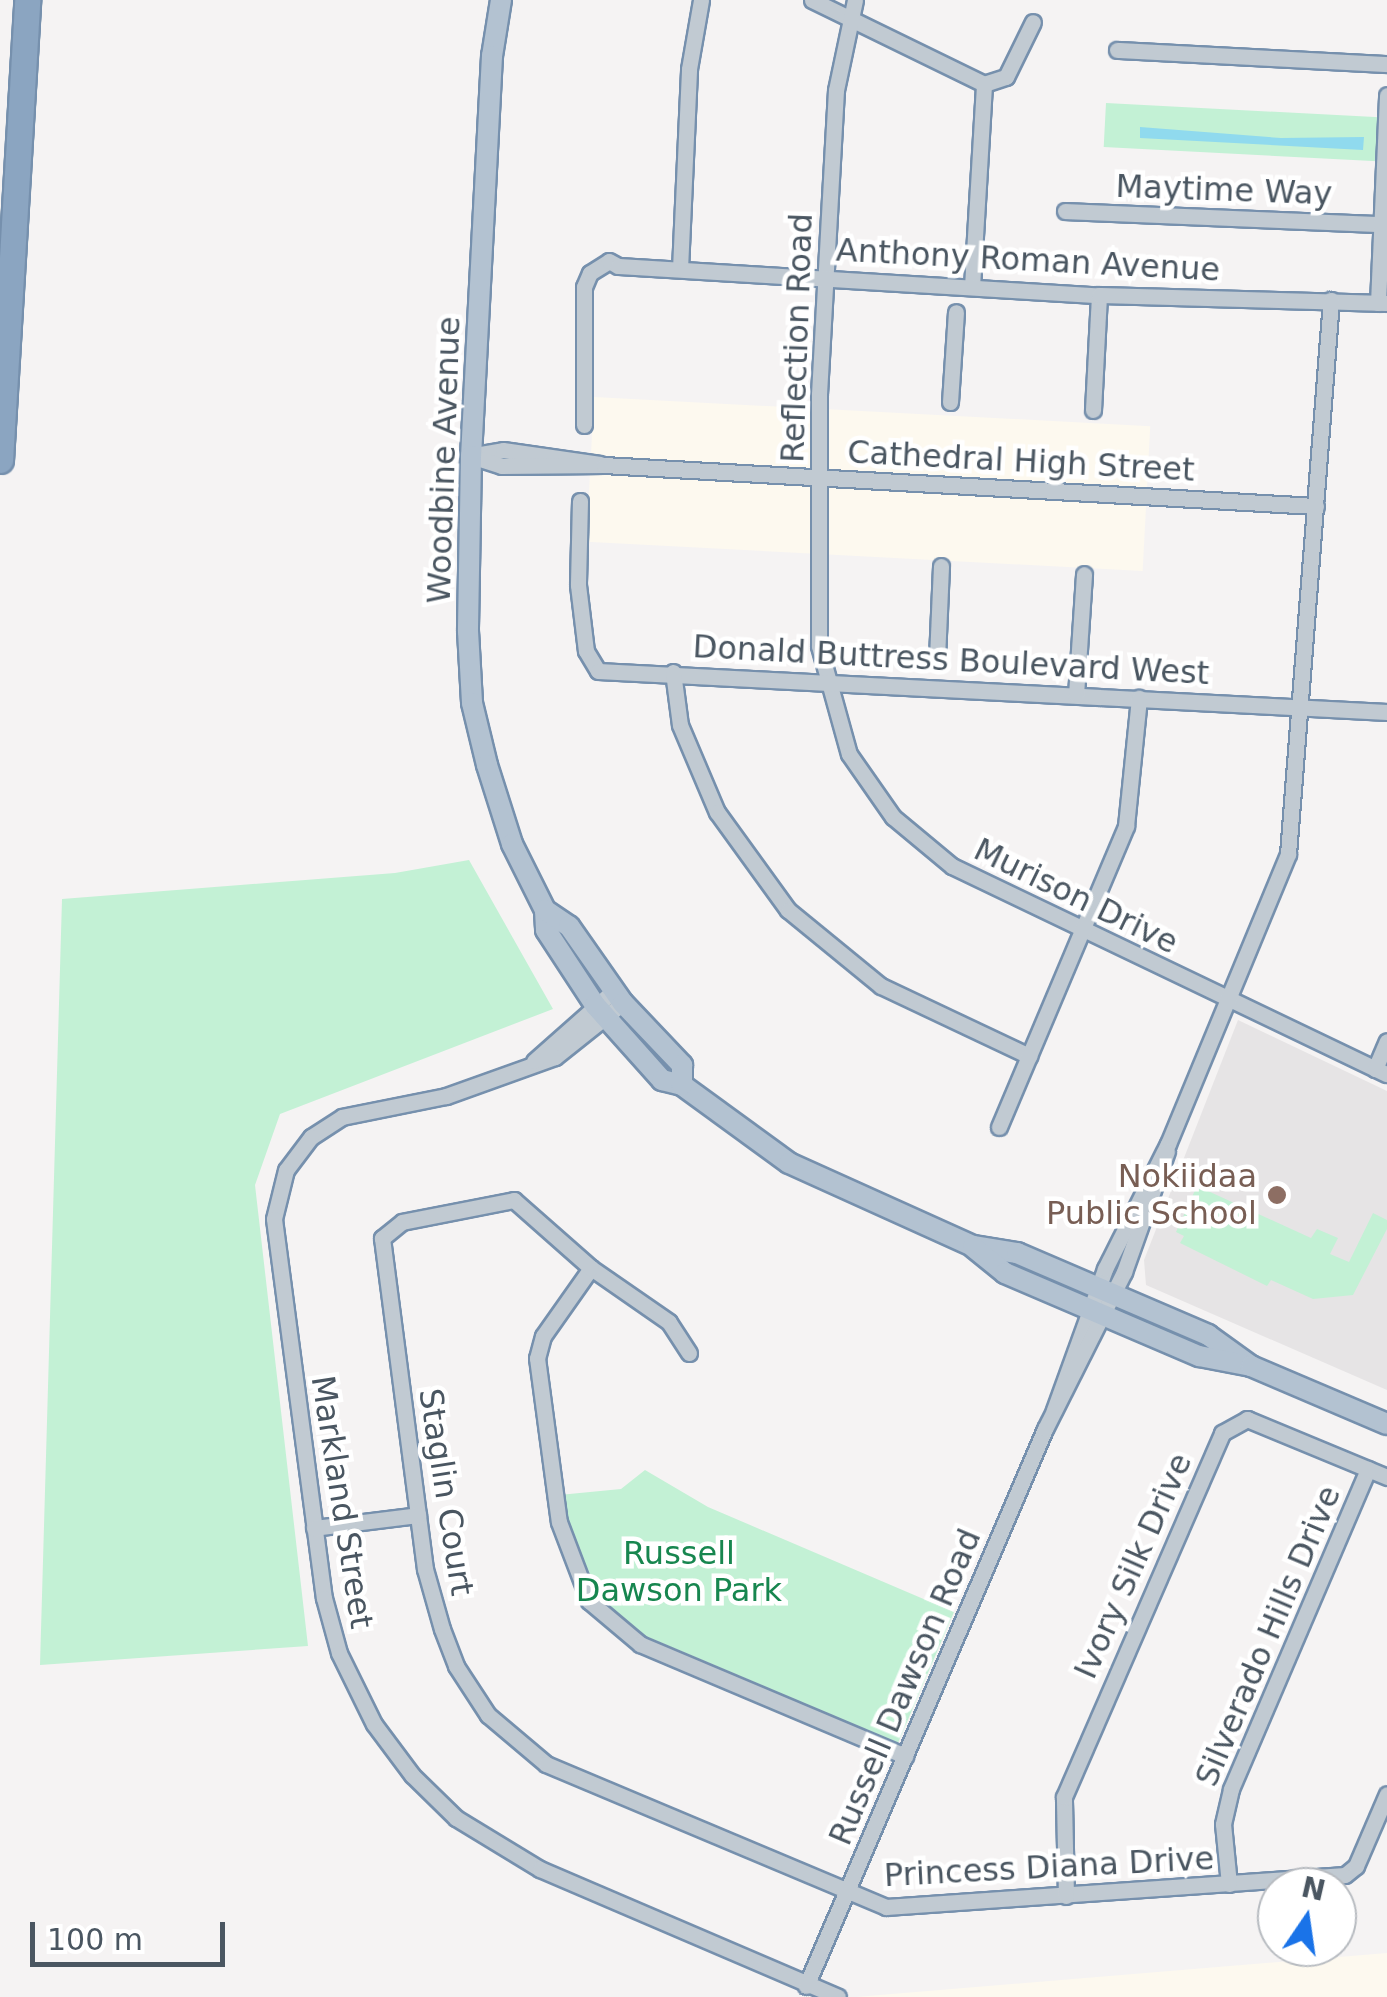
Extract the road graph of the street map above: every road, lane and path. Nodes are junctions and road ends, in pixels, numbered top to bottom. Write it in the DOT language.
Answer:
graph roads {
  1 [pos="27,0"];
  2 [pos="501,0"];
  3 [pos="701,0"];
  4 [pos="812,0"];
  5 [pos="855,0"];
  6 [pos="849,18"];
  7 [pos="1033,22"];
  8 [pos="1117,50"];
  9 [pos="1387,64"];
  10 [pos="984,84"];
  11 [pos="1387,95"];
  12 [pos="1065,210"];
  13 [pos="1382,224"];
  14 [pos="680,269"];
  15 [pos="825,278"];
  16 [pos="972,287"];
  17 [pos="1099,295"];
  18 [pos="1331,300"];
  19 [pos="1383,303"];
  20 [pos="956,312"];
  21 [pos="950,402"];
  22 [pos="1093,410"];
  23 [pos="584,425"];
  24 [pos="470,456"];
  25 [pos="0,460"];
  26 [pos="819,477"];
  27 [pos="580,501"];
  28 [pos="1316,506"];
  29 [pos="941,566"];
  30 [pos="1084,574"];
  31 [pos="937,658"];
  32 [pos="674,672"];
  33 [pos="824,680"];
  34 [pos="1076,695"];
  35 [pos="1139,698"];
  36 [pos="1301,708"];
  37 [pos="1387,712"];
  38 [pos="545,910"];
  39 [pos="1083,930"];
  40 [pos="618,997"];
  41 [pos="1229,1000"];
  42 [pos="600,1012"];
  43 [pos="1387,1040"];
  44 [pos="1029,1056"];
  45 [pos="1381,1072"];
  46 [pos="682,1084"];
  47 [pos="999,1127"];
  48 [pos="973,1246"];
  49 [pos="592,1268"];
  50 [pos="1106,1291"];
  51 [pos="1096,1312"];
  52 [pos="689,1352"];
  53 [pos="1251,1366"];
  54 [pos="1387,1424"];
  55 [pos="1368,1469"];
  56 [pos="1387,1478"];
  57 [pos="418,1514"];
  58 [pos="314,1528"];
  59 [pos="906,1756"];
  60 [pos="1387,1794"];
  61 [pos="1230,1884"];
  62 [pos="846,1894"];
  63 [pos="1066,1896"];
  64 [pos="810,1991"];
  65 [pos="838,1997"];
  1 -- 25 [label="highway"];
  2 -- 24 [label="main road, Woodbine Avenue"];
  3 -- 14 [label="street"];
  4 -- 6 [label="street"];
  5 -- 6 [label="street, Reflection Road"];
  6 -- 10 [label="street"];
  6 -- 15 [label="street, Reflection Road"];
  7 -- 10 [label="street"];
  8 -- 9 [label="street"];
  10 -- 16 [label="street"];
  11 -- 13 [label="street"];
  12 -- 13 [label="street, Maytime Way"];
  13 -- 19 [label="street"];
  14 -- 15 [label="street, Anthony Roman Avenue"];
  14 -- 23 [label="street, Anthony Roman Avenue"];
  15 -- 16 [label="street, Anthony Roman Avenue"];
  15 -- 26 [label="street, Reflection Road"];
  16 -- 17 [label="street, Anthony Roman Avenue"];
  17 -- 18 [label="street, Anthony Roman Avenue"];
  17 -- 22 [label="street"];
  18 -- 19 [label="street, Anthony Roman Avenue"];
  18 -- 28 [label="street, Russell Dawson Road"];
  20 -- 21 [label="street"];
  24 -- 26 [label="street, Cathedral High Street"];
  24 -- 38 [label="main road, Woodbine Avenue"];
  26 -- 28 [label="street, Cathedral High Street"];
  26 -- 33 [label="street, Reflection Road"];
  27 -- 32 [label="street, Donald Buttress Boulevard West"];
  28 -- 36 [label="street, Russell Dawson Road"];
  29 -- 31 [label="street"];
  30 -- 34 [label="street"];
  32 -- 33 [label="street, Donald Buttress Boulevard West"];
  32 -- 44 [label="street"];
  33 -- 34 [label="street, Donald Buttress Boulevard West"];
  33 -- 39 [label="street, Murison Drive"];
  34 -- 35 [label="street, Donald Buttress Boulevard West"];
  35 -- 36 [label="street, Donald Buttress Boulevard West"];
  35 -- 39 [label="street"];
  36 -- 37 [label="street, Donald Buttress Boulevard West"];
  36 -- 41 [label="street, Russell Dawson Road"];
  38 -- 40 [label="main road, Woodbine Avenue"];
  38 -- 42 [label="main road, Woodbine Avenue"];
  39 -- 41 [label="street, Murison Drive"];
  39 -- 44 [label="street"];
  40 -- 42 [label="street, Markland Street"];
  40 -- 46 [label="main road, Woodbine Avenue"];
  41 -- 45 [label="street, Murison Drive"];
  41 -- 50 [label="street, Russell Dawson Road"];
  42 -- 46 [label="main road, Woodbine Avenue"];
  42 -- 58 [label="street, Markland Street"];
  43 -- 45 [label="street"];
  44 -- 47 [label="street"];
  46 -- 48 [label="main road, Woodbine Avenue"];
  48 -- 50 [label="main road, Woodbine Avenue"];
  48 -- 51 [label="main road, Woodbine Avenue"];
  49 -- 52 [label="street, Staglin Court"];
  49 -- 57 [label="street, Staglin Court"];
  49 -- 59 [label="street"];
  50 -- 51 [label="street, Russell Dawson Road"];
  50 -- 53 [label="main road, Woodbine Avenue"];
  51 -- 53 [label="main road, Woodbine Avenue"];
  51 -- 59 [label="street, Russell Dawson Road"];
  53 -- 54 [label="main road, Woodbine Avenue"];
  55 -- 56 [label="street, Ivory Silk Drive"];
  55 -- 61 [label="street, Silverado Hills Drive"];
  55 -- 63 [label="street, Ivory Silk Drive"];
  57 -- 58 [label="street"];
  57 -- 62 [label="street, Staglin Court"];
  58 -- 64 [label="street, Markland Street"];
  59 -- 62 [label="street, Russell Dawson Road"];
  60 -- 61 [label="street, Princess Diana Drive"];
  61 -- 63 [label="street, Princess Diana Drive"];
  62 -- 63 [label="street, Princess Diana Drive"];
  62 -- 64 [label="street, Russell Dawson Road"];
  64 -- 65 [label="street, Markland Street"];
}
